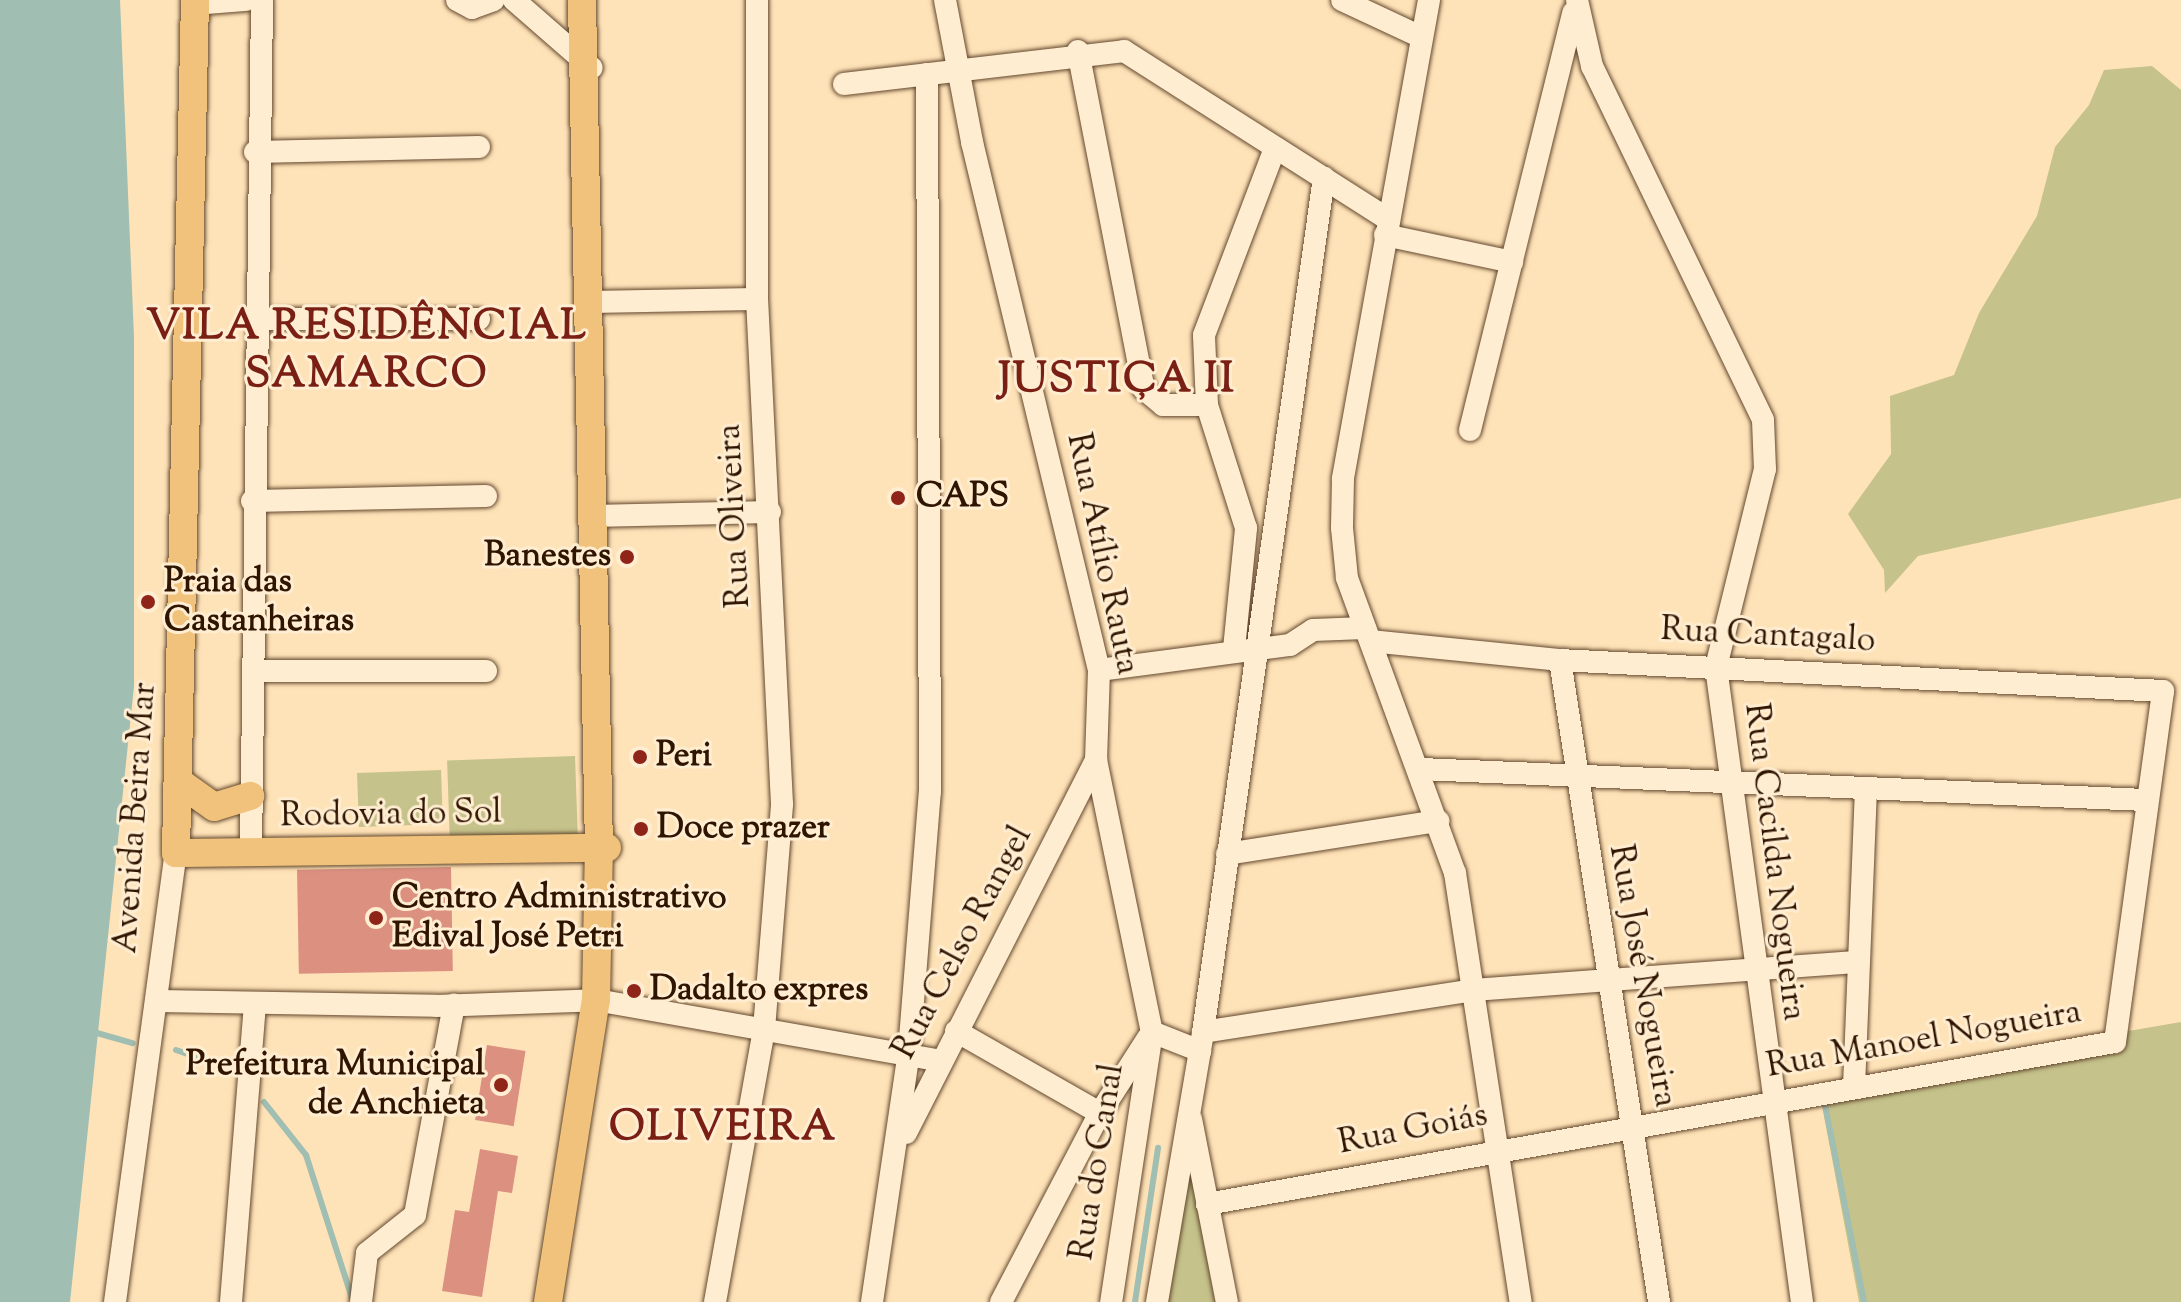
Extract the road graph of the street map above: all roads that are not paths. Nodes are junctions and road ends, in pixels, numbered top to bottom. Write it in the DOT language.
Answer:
graph roads {
  1 [pos="246,0"];
  2 [pos="262,0"];
  3 [pos="457,0"];
  4 [pos="494,0"];
  5 [pos="514,0"];
  6 [pos="582,0"];
  7 [pos="593,0"];
  8 [pos="757,0"];
  9 [pos="945,0"];
  10 [pos="1342,0"];
  11 [pos="1429,0"];
  12 [pos="1577,0"];
  13 [pos="195,2"];
  14 [pos="1421,37"];
  15 [pos="1078,51"];
  16 [pos="588,64"];
  17 [pos="959,70"];
  18 [pos="927,74"];
  19 [pos="844,84"];
  20 [pos="479,147"];
  21 [pos="1275,148"];
  22 [pos="255,152"];
  23 [pos="1324,178"];
  24 [pos="1387,228"];
  25 [pos="1512,262"];
  26 [pos="757,299"];
  27 [pos="593,302"];
  28 [pos="255,319"];
  29 [pos="479,319"];
  30 [pos="1207,405"];
  31 [pos="1470,430"];
  32 [pos="486,496"];
  33 [pos="252,501"];
  34 [pos="770,512"];
  35 [pos="597,516"];
  36 [pos="1368,635"];
  37 [pos="1244,647"];
  38 [pos="1560,660"];
  39 [pos="1716,667"];
  40 [pos="1099,670"];
  41 [pos="254,671"];
  42 [pos="486,671"];
  43 [pos="2163,691"];
  44 [pos="1096,760"];
  45 [pos="1421,769"];
  46 [pos="1573,776"];
  47 [pos="179,782"];
  48 [pos="1727,784"];
  49 [pos="1866,788"];
  50 [pos="250,796"];
  51 [pos="2147,800"];
  52 [pos="1438,821"];
  53 [pos="603,848"];
  54 [pos="176,853"];
  55 [pos="251,853"];
  56 [pos="1227,854"];
  57 [pos="1855,962"];
  58 [pos="1753,970"];
  59 [pos="1610,982"];
  60 [pos="1474,990"];
  61 [pos="600,1000"];
  62 [pos="159,1001"];
  63 [pos="255,1004"];
  64 [pos="454,1005"];
  65 [pos="764,1029"];
  66 [pos="956,1031"];
  67 [pos="1152,1032"];
  68 [pos="1201,1041"];
  69 [pos="909,1051"];
  70 [pos="937,1060"];
  71 [pos="1854,1087"];
  72 [pos="1188,1102"];
  73 [pos="1769,1102"];
  74 [pos="1100,1113"];
  75 [pos="1632,1126"];
  76 [pos="1498,1148"];
  77 [pos="894,1159"];
  78 [pos="1207,1204"];
  79 [pos="115,1302"];
  80 [pos="231,1302"];
  81 [pos="361,1302"];
  82 [pos="548,1302"];
  83 [pos="556,1302"];
  84 [pos="715,1302"];
  85 [pos="872,1302"];
  86 [pos="1001,1302"];
  87 [pos="1111,1302"];
  88 [pos="1157,1302"];
  89 [pos="1227,1302"];
  90 [pos="1521,1302"];
  91 [pos="1659,1302"];
  92 [pos="1802,1302"];
  1 -- 13 [label="street"];
  2 -- 22 [label="street"];
  3 -- 4 [label="street"];
  5 -- 16 [label="street"];
  6 -- 16 [label="main road"];
  7 -- 16 [label="main road"];
  8 -- 26 [label="street, Rua Oliveira"];
  9 -- 17 [label="street, Rua Atílio Rauta"];
  10 -- 14 [label="street"];
  11 -- 14 [label="street"];
  12 -- 25 [label="street"];
  12 -- 39 [label="street, Rua Cacilda Nogueira"];
  13 -- 47 [label="main road, Avenida Beira Mar"];
  14 -- 24 [label="street"];
  15 -- 17 [label="street"];
  15 -- 21 [label="street"];
  15 -- 30 [label="street"];
  16 -- 27 [label="main road"];
  17 -- 18 [label="street"];
  17 -- 40 [label="street, Rua Atílio Rauta"];
  18 -- 19 [label="street"];
  18 -- 69 [label="street"];
  20 -- 22 [label="street"];
  21 -- 23 [label="street"];
  21 -- 30 [label="street"];
  22 -- 28 [label="street"];
  23 -- 24 [label="street"];
  23 -- 37 [label="street"];
  24 -- 25 [label="street"];
  24 -- 36 [label="street"];
  25 -- 31 [label="street"];
  26 -- 27 [label="street"];
  26 -- 34 [label="street, Rua Oliveira"];
  27 -- 35 [label="main road"];
  28 -- 29 [label="street"];
  28 -- 33 [label="street"];
  30 -- 37 [label="street"];
  32 -- 33 [label="street"];
  33 -- 41 [label="street"];
  34 -- 35 [label="street"];
  34 -- 65 [label="street, Rua Oliveira"];
  35 -- 53 [label="main road"];
  36 -- 37 [label="street, Rua Cantagalo"];
  36 -- 38 [label="street, Rua Cantagalo"];
  36 -- 45 [label="street"];
  37 -- 40 [label="street, Rua Cantagalo"];
  37 -- 56 [label="street"];
  38 -- 39 [label="street, Rua Cantagalo"];
  38 -- 46 [label="street, Rua José Nogueira"];
  39 -- 43 [label="street, Rua Cantagalo"];
  39 -- 48 [label="street, Rua Cacilda Nogueira"];
  40 -- 44 [label="street, Rua Atílio Rauta"];
  41 -- 42 [label="street"];
  41 -- 50 [label="street"];
  43 -- 51 [label="street, Rua Manoel Nogueira"];
  44 -- 66 [label="street, Rua Celso Rangel"];
  44 -- 67 [label="street, Rua Atílio Rauta"];
  45 -- 46 [label="street"];
  45 -- 52 [label="street"];
  46 -- 48 [label="street"];
  46 -- 59 [label="street, Rua José Nogueira"];
  47 -- 50 [label="main road"];
  47 -- 54 [label="main road, Avenida Beira Mar"];
  48 -- 49 [label="street"];
  48 -- 58 [label="street, Rua Cacilda Nogueira"];
  49 -- 51 [label="street"];
  49 -- 57 [label="street"];
  50 -- 55 [label="street"];
  51 -- 71 [label="street, Rua Manoel Nogueira"];
  52 -- 56 [label="street"];
  52 -- 60 [label="street"];
  53 -- 55 [label="main road, Rodovia do Sol"];
  53 -- 61 [label="main road"];
  54 -- 55 [label="main road, Rodovia do Sol"];
  54 -- 62 [label="street, Avenida Beira Mar"];
  56 -- 68 [label="street"];
  57 -- 58 [label="street"];
  57 -- 71 [label="street"];
  58 -- 59 [label="street"];
  58 -- 73 [label="street, Rua Cacilda Nogueira"];
  59 -- 60 [label="street"];
  59 -- 75 [label="street, Rua José Nogueira"];
  60 -- 68 [label="street"];
  60 -- 76 [label="street"];
  61 -- 64 [label="street"];
  61 -- 65 [label="street"];
  61 -- 82 [label="main road"];
  61 -- 83 [label="main road"];
  62 -- 63 [label="street"];
  62 -- 79 [label="street, Avenida Beira Mar"];
  63 -- 64 [label="street"];
  63 -- 80 [label="street"];
  64 -- 81 [label="street"];
  65 -- 69 [label="street"];
  65 -- 84 [label="street, Rua Oliveira"];
  66 -- 70 [label="street, Rua Celso Rangel"];
  66 -- 74 [label="street"];
  67 -- 68 [label="street"];
  67 -- 74 [label="street"];
  67 -- 87 [label="street, Rua do Canal"];
  68 -- 72 [label="street"];
  69 -- 70 [label="street"];
  69 -- 77 [label="street"];
  70 -- 77 [label="street, Rua Celso Rangel"];
  71 -- 73 [label="street, Rua Manoel Nogueira"];
  72 -- 78 [label="street"];
  72 -- 88 [label="street"];
  73 -- 75 [label="street, Rua Manoel Nogueira"];
  73 -- 92 [label="street, Rua Cacilda Nogueira"];
  74 -- 86 [label="street"];
  75 -- 76 [label="street, Rua Goiás"];
  75 -- 91 [label="street, Rua José Nogueira"];
  76 -- 78 [label="street, Rua Goiás"];
  76 -- 90 [label="street"];
  77 -- 85 [label="street"];
  78 -- 89 [label="street"];
}
